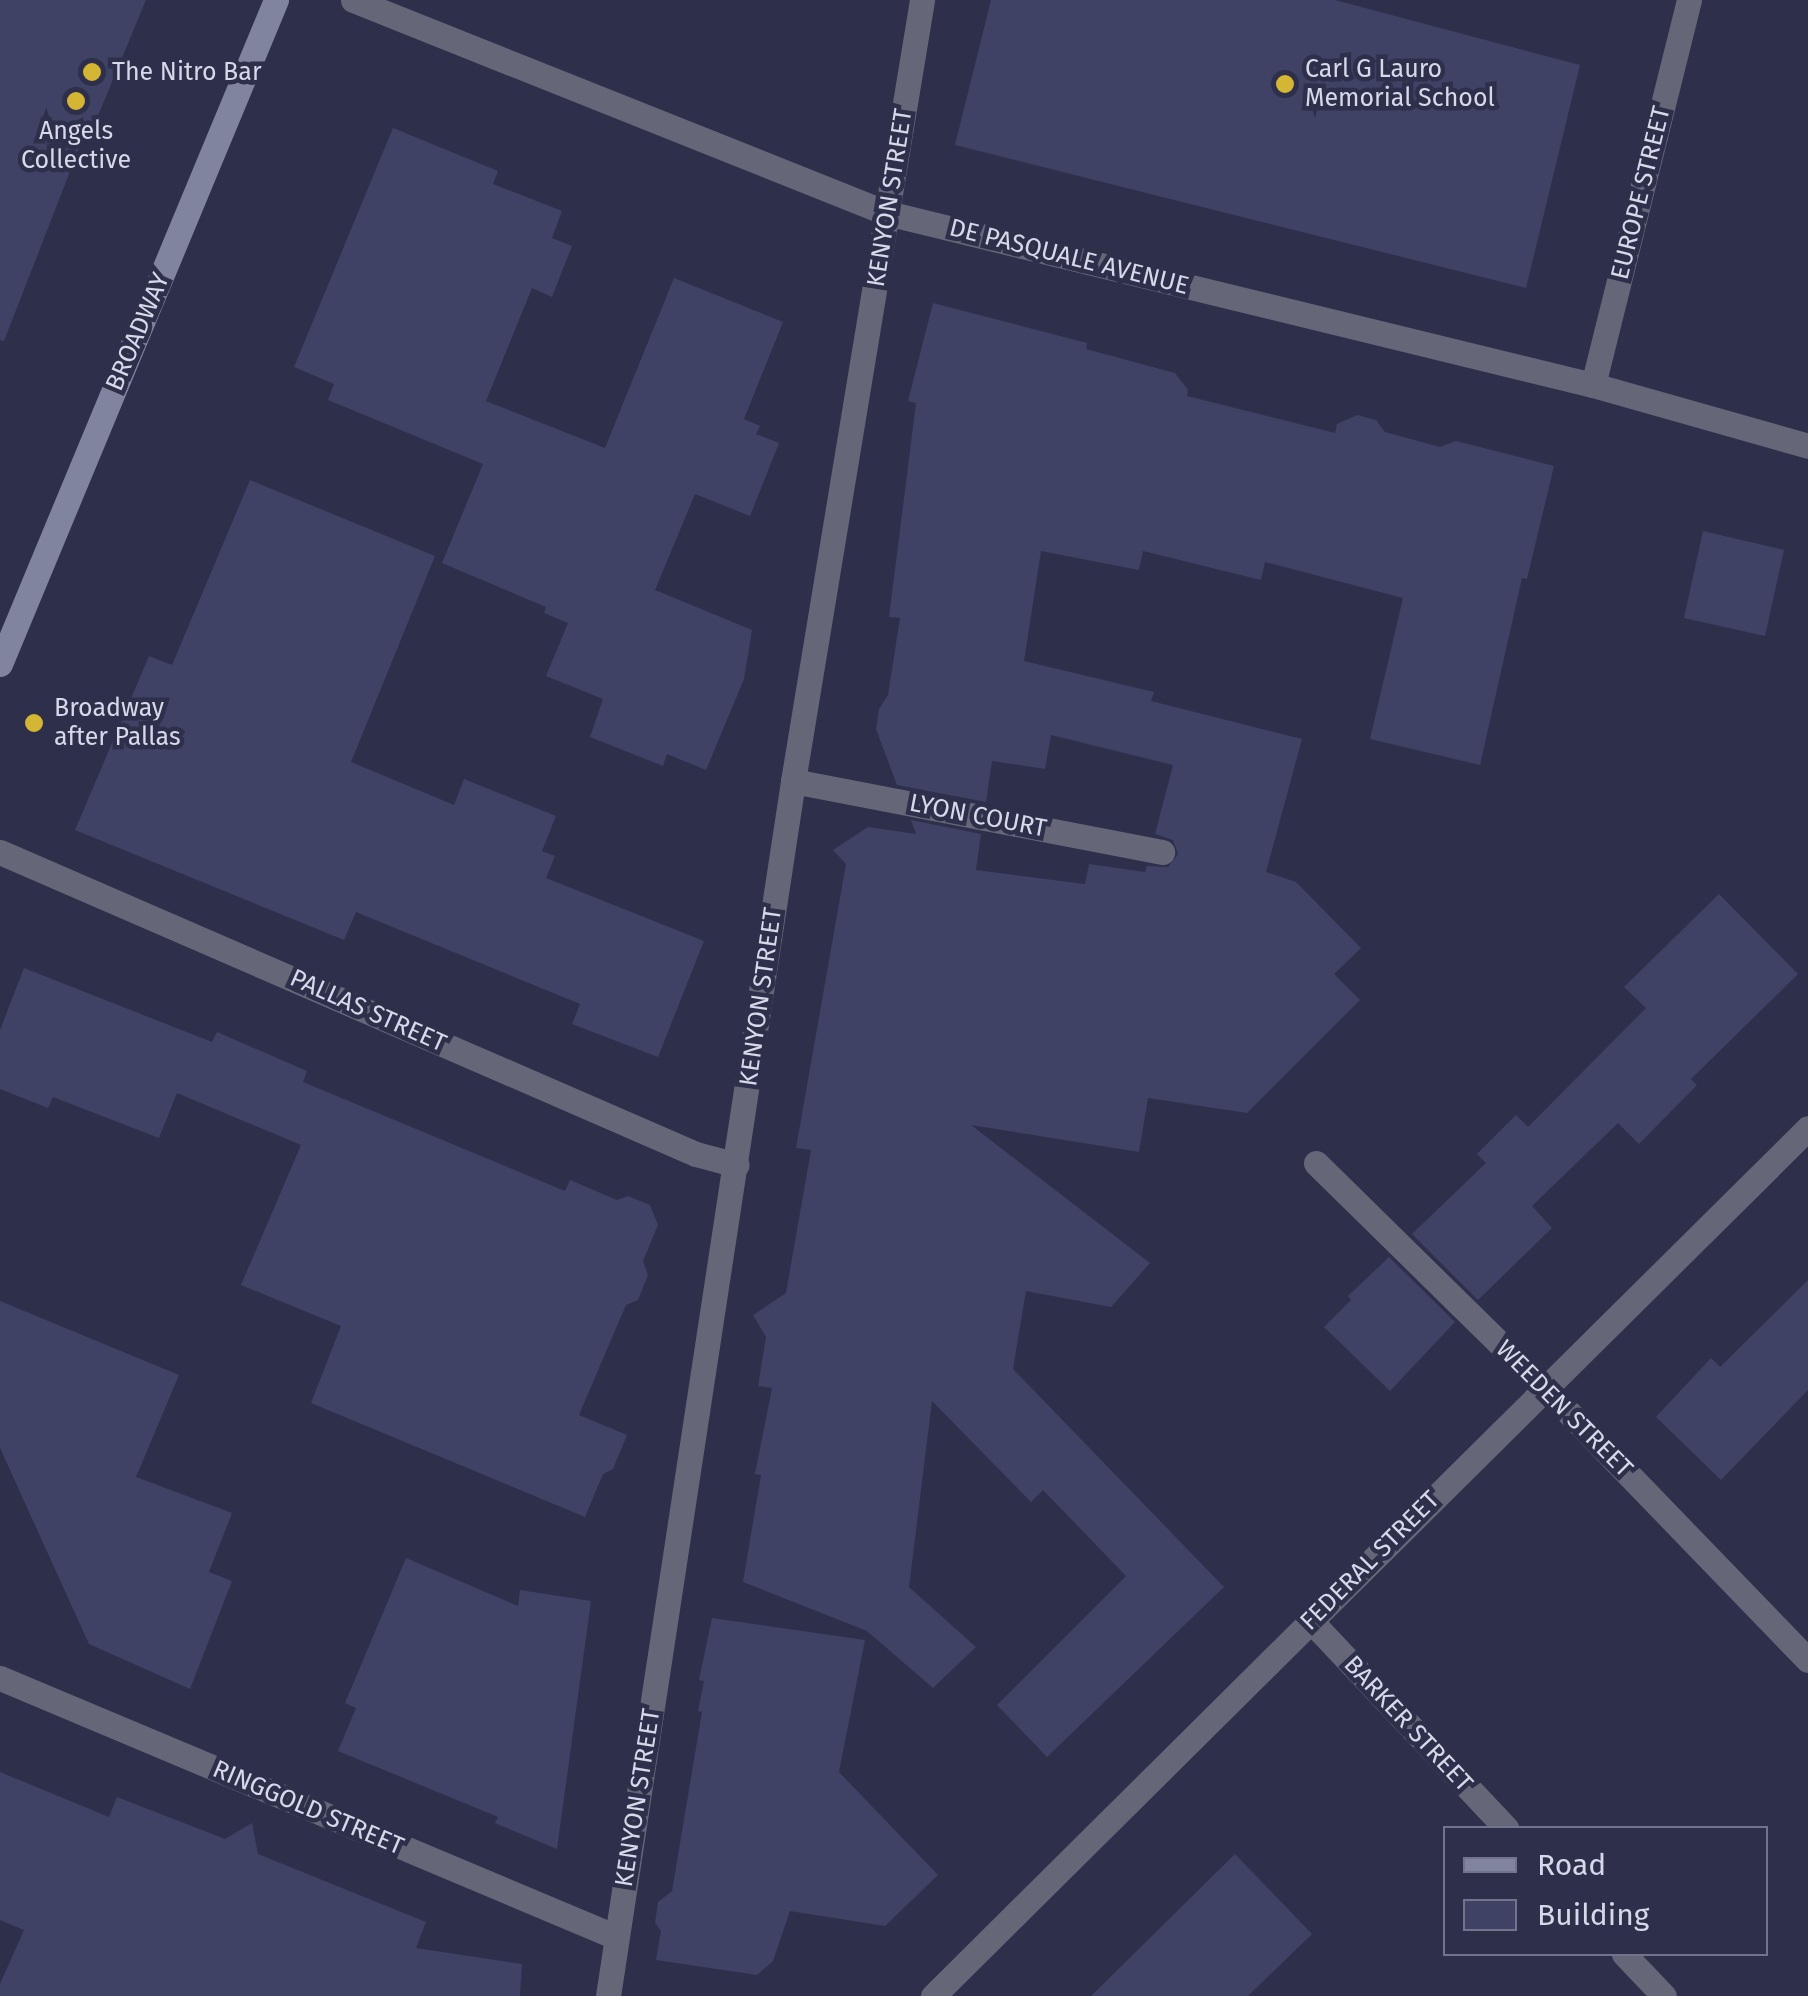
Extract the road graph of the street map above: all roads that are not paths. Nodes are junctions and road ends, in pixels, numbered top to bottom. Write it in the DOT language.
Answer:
graph roads {
  1 [pos="276,0"];
  2 [pos="353,0"];
  3 [pos="922,0"];
  4 [pos="1689,0"];
  5 [pos="888,213"];
  6 [pos="1593,386"];
  7 [pos="1808,446"];
  8 [pos="0,664"];
  9 [pos="793,780"];
  10 [pos="0,852"];
  11 [pos="1162,852"];
  12 [pos="1805,1136"];
  13 [pos="1316,1163"];
  14 [pos="738,1165"];
  15 [pos="1545,1388"];
  16 [pos="1310,1620"];
  17 [pos="1808,1660"];
  18 [pos="0,1678"];
  19 [pos="1504,1826"];
  20 [pos="616,1937"];
  21 [pos="1626,1956"];
  22 [pos="608,1996"];
  23 [pos="933,1996"];
  24 [pos="1664,1996"];
  1 -- 8 [label="main road, BROADWAY"];
  2 -- 5 [label="street, DE PASQUALE AVENUE"];
  3 -- 5 [label="street, KENYON STREET"];
  4 -- 6 [label="street, EUROPE STREET"];
  5 -- 6 [label="street, DE PASQUALE AVENUE"];
  5 -- 9 [label="street, KENYON STREET"];
  6 -- 7 [label="street, DE PASQUALE AVENUE"];
  9 -- 11 [label="street, LYON COURT"];
  9 -- 14 [label="street, KENYON STREET"];
  10 -- 14 [label="street, PALLAS STREET"];
  12 -- 15 [label="street, FEDERAL STREET"];
  13 -- 15 [label="street, WEEDEN STREET"];
  14 -- 20 [label="street, KENYON STREET"];
  15 -- 16 [label="street, FEDERAL STREET"];
  15 -- 17 [label="street, WEEDEN STREET"];
  16 -- 19 [label="street, BARKER STREET"];
  16 -- 23 [label="street, FEDERAL STREET"];
  18 -- 20 [label="street, RINGGOLD STREET"];
  20 -- 22 [label="street, KENYON STREET"];
  21 -- 24 [label="street"];
}
